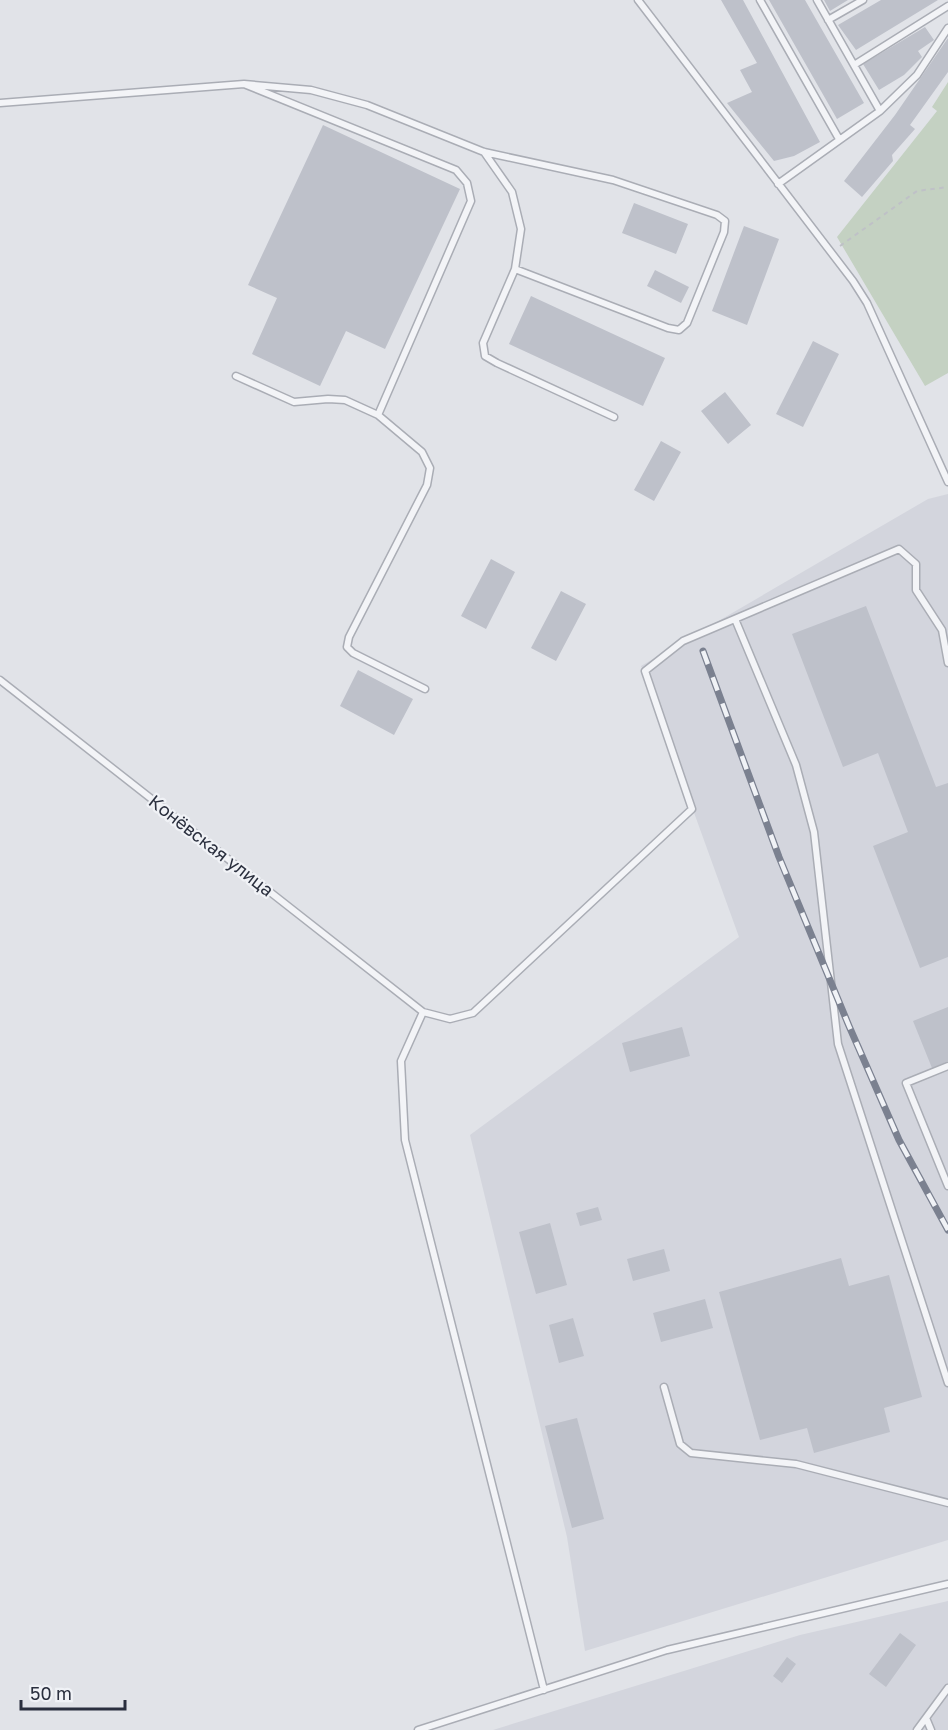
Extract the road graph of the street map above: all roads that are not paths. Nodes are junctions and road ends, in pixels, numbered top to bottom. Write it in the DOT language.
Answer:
graph roads {
  1 [pos="638,0"];
  2 [pos="760,0"];
  3 [pos="817,0"];
  4 [pos="863,0"];
  5 [pos="948,6"];
  6 [pos="828,20"];
  7 [pos="948,28"];
  8 [pos="854,64"];
  9 [pos="244,84"];
  10 [pos="0,103"];
  11 [pos="880,111"];
  12 [pos="839,139"];
  13 [pos="484,152"];
  14 [pos="778,184"];
  15 [pos="515,269"];
  16 [pos="236,376"];
  17 [pos="378,416"];
  18 [pos="614,417"];
  19 [pos="948,482"];
  20 [pos="735,619"];
  21 [pos="948,663"];
  22 [pos="0,680"];
  23 [pos="426,689"];
  24 [pos="423,1012"];
  25 [pos="948,1066"];
  26 [pos="948,1186"];
  27 [pos="948,1383"];
  28 [pos="664,1387"];
  29 [pos="948,1503"];
  30 [pos="948,1584"];
  31 [pos="948,1688"];
  32 [pos="544,1690"];
  33 [pos="926,1718"];
  34 [pos="418,1730"];
  35 [pos="917,1730"];
  36 [pos="931,1730"];
  1 -- 14 [label="lane"];
  2 -- 12 [label="lane"];
  3 -- 6 [label="lane"];
  4 -- 6 [label="lane"];
  5 -- 8 [label="lane"];
  6 -- 8 [label="lane"];
  7 -- 11 [label="lane"];
  8 -- 11 [label="lane"];
  9 -- 10 [label="lane"];
  9 -- 13 [label="lane"];
  9 -- 17 [label="lane"];
  11 -- 12 [label="lane"];
  12 -- 14 [label="lane"];
  13 -- 15 [label="lane"];
  13 -- 15 [label="lane"];
  14 -- 19 [label="lane"];
  15 -- 18 [label="lane"];
  16 -- 17 [label="lane"];
  17 -- 23 [label="lane"];
  20 -- 21 [label="lane"];
  20 -- 24 [label="lane"];
  20 -- 27 [label="lane"];
  22 -- 24 [label="lane, Конёвская улица"];
  24 -- 32 [label="lane"];
  25 -- 26 [label="lane"];
  28 -- 29 [label="lane"];
  30 -- 32 [label="lane"];
  31 -- 33 [label="lane"];
  32 -- 34 [label="lane"];
  33 -- 35 [label="lane"];
  33 -- 36 [label="lane"];
}
